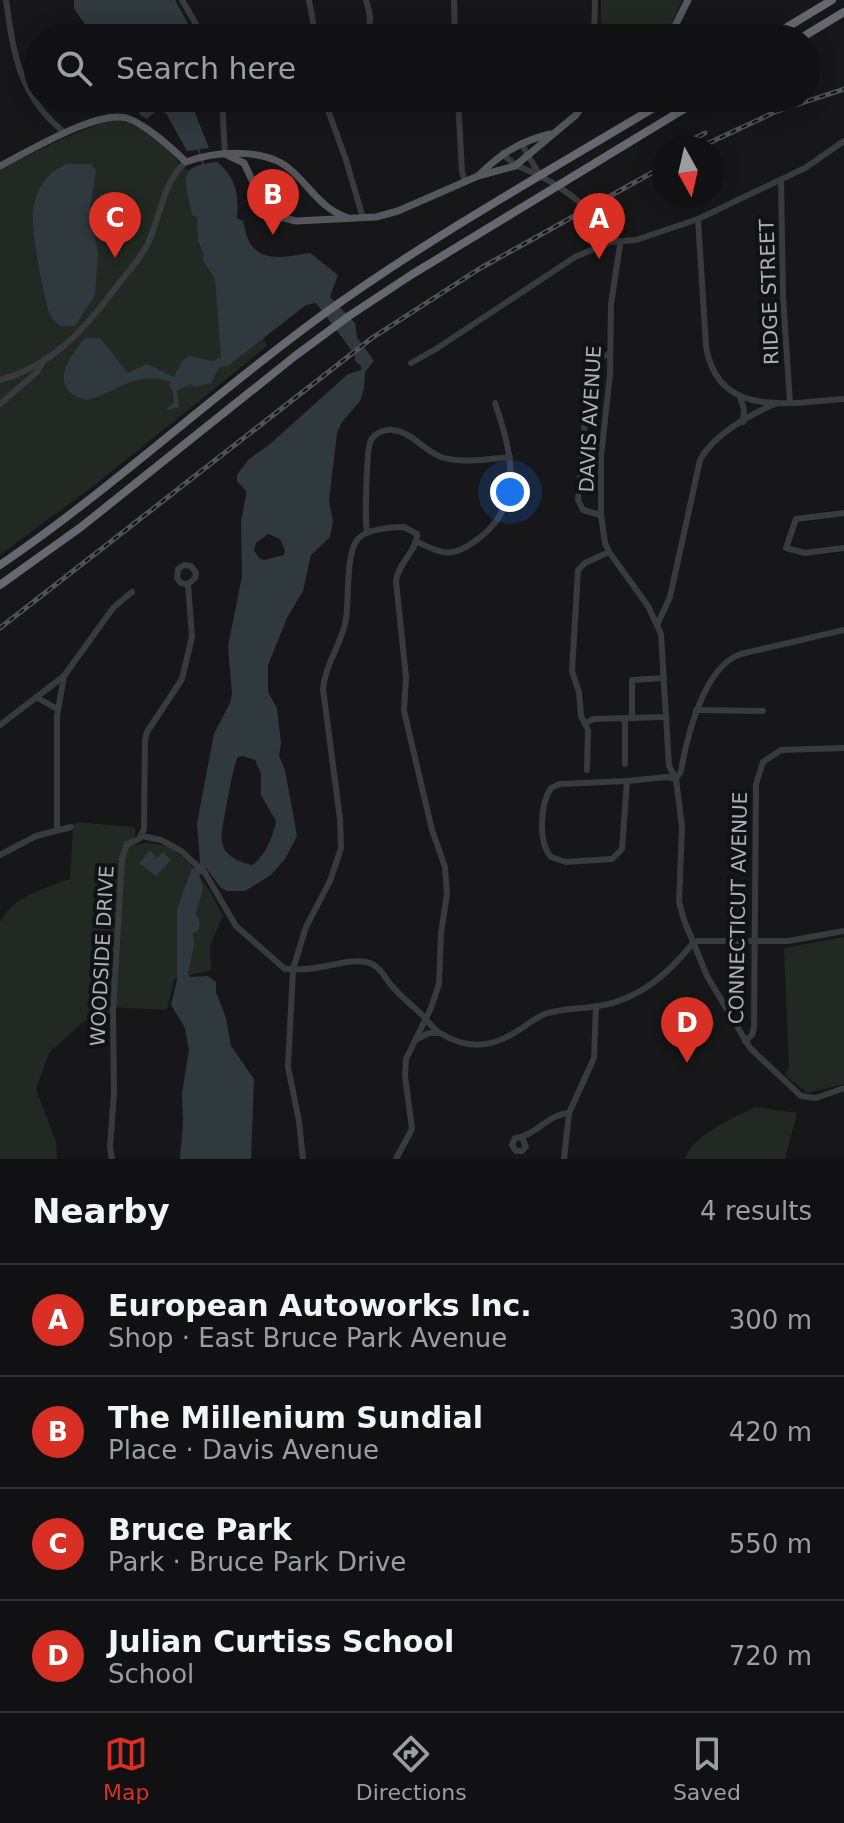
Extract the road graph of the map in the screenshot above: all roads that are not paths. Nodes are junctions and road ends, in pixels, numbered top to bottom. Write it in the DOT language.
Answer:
graph roads {
  1 [pos="6,0"];
  2 [pos="182,0"];
  3 [pos="309,0"];
  4 [pos="366,0"];
  5 [pos="454,0"];
  6 [pos="595,0"];
  7 [pos="688,0"];
  8 [pos="821,0"];
  9 [pos="832,0"];
  10 [pos="844,12"];
  11 [pos="196,24"];
  12 [pos="313,24"];
  13 [pos="370,24"];
  14 [pos="455,24"];
  15 [pos="594,24"];
  16 [pos="676,24"];
  17 [pos="788,24"];
  18 [pos="792,24"];
  19 [pos="820,27"];
  20 [pos="24,80"];
  21 [pos="41,112"];
  22 [pos="223,112"];
  23 [pos="329,112"];
  24 [pos="459,112"];
  25 [pos="578,112"];
  26 [pos="647,112"];
  27 [pos="679,112"];
  28 [pos="65,133"];
  29 [pos="552,134"];
  30 [pos="844,141"];
  31 [pos="521,143"];
  32 [pos="503,153"];
  33 [pos="226,155"];
  34 [pos="529,157"];
  35 [pos="189,160"];
  36 [pos="0,166"];
  37 [pos="515,166"];
  38 [pos="478,176"];
  39 [pos="540,177"];
  40 [pos="465,181"];
  41 [pos="781,181"];
  42 [pos="363,218"];
  43 [pos="350,219"];
  44 [pos="698,219"];
  45 [pos="618,241"];
  46 [pos="610,354"];
  47 [pos="43,362"];
  48 [pos="411,363"];
  49 [pos="0,380"];
  50 [pos="738,396"];
  51 [pos="844,399"];
  52 [pos="495,403"];
  53 [pos="778,403"];
  54 [pos="790,403"];
  55 [pos="0,404"];
  56 [pos="743,422"];
  57 [pos="510,457"];
  58 [pos="844,513"];
  59 [pos="601,515"];
  60 [pos="367,533"];
  61 [pos="417,542"];
  62 [pos="844,548"];
  63 [pos="609,552"];
  64 [pos="0,565"];
  65 [pos="188,584"];
  66 [pos="0,585"];
  67 [pos="132,592"];
  68 [pos="658,623"];
  69 [pos="844,630"];
  70 [pos="64,676"];
  71 [pos="664,678"];
  72 [pos="36,697"];
  73 [pos="57,709"];
  74 [pos="696,710"];
  75 [pos="763,711"];
  76 [pos="666,717"];
  77 [pos="629,718"];
  78 [pos="586,723"];
  79 [pos="0,725"];
  80 [pos="844,748"];
  81 [pos="625,764"];
  82 [pos="587,770"];
  83 [pos="676,779"];
  84 [pos="627,781"];
  85 [pos="71,827"];
  86 [pos="57,830"];
  87 [pos="142,836"];
  88 [pos="0,855"];
  89 [pos="844,931"];
  90 [pos="754,941"];
  91 [pos="693,943"];
  92 [pos="293,969"];
  93 [pos="596,1006"];
  94 [pos="426,1019"];
  95 [pos="439,1033"];
  96 [pos="414,1041"];
  97 [pos="745,1041"];
  98 [pos="841,1091"];
  99 [pos="569,1113"];
  100 [pos="522,1138"];
  101 [pos="112,1159"];
  102 [pos="303,1159"];
  103 [pos="396,1159"];
  104 [pos="564,1159"];
  1 -- 20 [label="street"];
  2 -- 11 [label="street"];
  3 -- 12 [label="street"];
  4 -- 13 [label="street"];
  5 -- 14 [label="street"];
  6 -- 15 [label="street"];
  7 -- 16 [label="main road"];
  8 -- 17 [label="highway"];
  9 -- 18 [label="highway"];
  10 -- 19 [label="highway"];
  21 -- 28 [label="street"];
  22 -- 33 [label="street"];
  23 -- 42 [label="street"];
  24 -- 40 [label="street"];
  25 -- 29 [label="main road"];
  26 -- 39 [label="highway"];
  27 -- 66 [label="highway"];
  28 -- 35 [label="main road"];
  28 -- 36 [label="main road"];
  29 -- 31 [label="main road"];
  29 -- 34 [label="main road"];
  30 -- 41 [label="street"];
  31 -- 32 [label="main road"];
  31 -- 34 [label="street"];
  32 -- 37 [label="street"];
  32 -- 38 [label="main road"];
  33 -- 35 [label="main road"];
  33 -- 43 [label="main road"];
  33 -- 43 [label="main road"];
  34 -- 37 [label="main road"];
  34 -- 39 [label="street"];
  35 -- 47 [label="street"];
  37 -- 38 [label="main road"];
  37 -- 39 [label="street"];
  38 -- 40 [label="main road"];
  39 -- 45 [label="street"];
  39 -- 64 [label="highway"];
  40 -- 42 [label="main road"];
  41 -- 44 [label="street"];
  41 -- 54 [label="street, RIDGE STREET"];
  42 -- 43 [label="main road"];
  44 -- 45 [label="street"];
  44 -- 50 [label="street"];
  45 -- 46 [label="street, DAVIS AVENUE"];
  45 -- 48 [label="street"];
  46 -- 59 [label="street, DAVIS AVENUE"];
  46 -- 59 [label="street"];
  47 -- 49 [label="street"];
  47 -- 55 [label="street"];
  50 -- 53 [label="street"];
  50 -- 56 [label="street"];
  51 -- 54 [label="street"];
  52 -- 57 [label="street"];
  53 -- 54 [label="street"];
  53 -- 56 [label="street"];
  56 -- 68 [label="street"];
  57 -- 60 [label="street"];
  57 -- 61 [label="street"];
  58 -- 62 [label="street"];
  59 -- 63 [label="street, DAVIS AVENUE"];
  60 -- 61 [label="street"];
  60 -- 92 [label="street"];
  61 -- 94 [label="street"];
  63 -- 68 [label="street, DAVIS AVENUE"];
  63 -- 78 [label="street"];
  65 -- 87 [label="street"];
  67 -- 70 [label="street"];
  68 -- 71 [label="street, DAVIS AVENUE"];
  69 -- 74 [label="street"];
  70 -- 72 [label="street"];
  70 -- 73 [label="street"];
  71 -- 76 [label="street, DAVIS AVENUE"];
  71 -- 77 [label="street"];
  72 -- 73 [label="street"];
  72 -- 79 [label="street"];
  73 -- 86 [label="street"];
  74 -- 75 [label="street"];
  74 -- 83 [label="street"];
  76 -- 77 [label="street"];
  76 -- 83 [label="street, DAVIS AVENUE"];
  77 -- 78 [label="street"];
  77 -- 81 [label="street"];
  78 -- 82 [label="street"];
  80 -- 90 [label="street, CONNECTICUT AVENUE"];
  83 -- 84 [label="street"];
  83 -- 91 [label="street, DAVIS AVENUE"];
  84 -- 84 [label="street"];
  85 -- 86 [label="street"];
  86 -- 88 [label="street"];
  87 -- 92 [label="street"];
  87 -- 101 [label="street, WOODSIDE DRIVE"];
  89 -- 90 [label="street"];
  90 -- 91 [label="street"];
  90 -- 97 [label="street, CONNECTICUT AVENUE"];
  91 -- 93 [label="street"];
  91 -- 97 [label="street, DAVIS AVENUE"];
  92 -- 94 [label="street"];
  92 -- 102 [label="street"];
  93 -- 95 [label="street"];
  93 -- 99 [label="street"];
  94 -- 95 [label="street"];
  94 -- 96 [label="street"];
  95 -- 96 [label="street"];
  96 -- 103 [label="street"];
  97 -- 98 [label="street, DAVIS AVENUE"];
  99 -- 100 [label="street"];
  99 -- 104 [label="street"];
}
